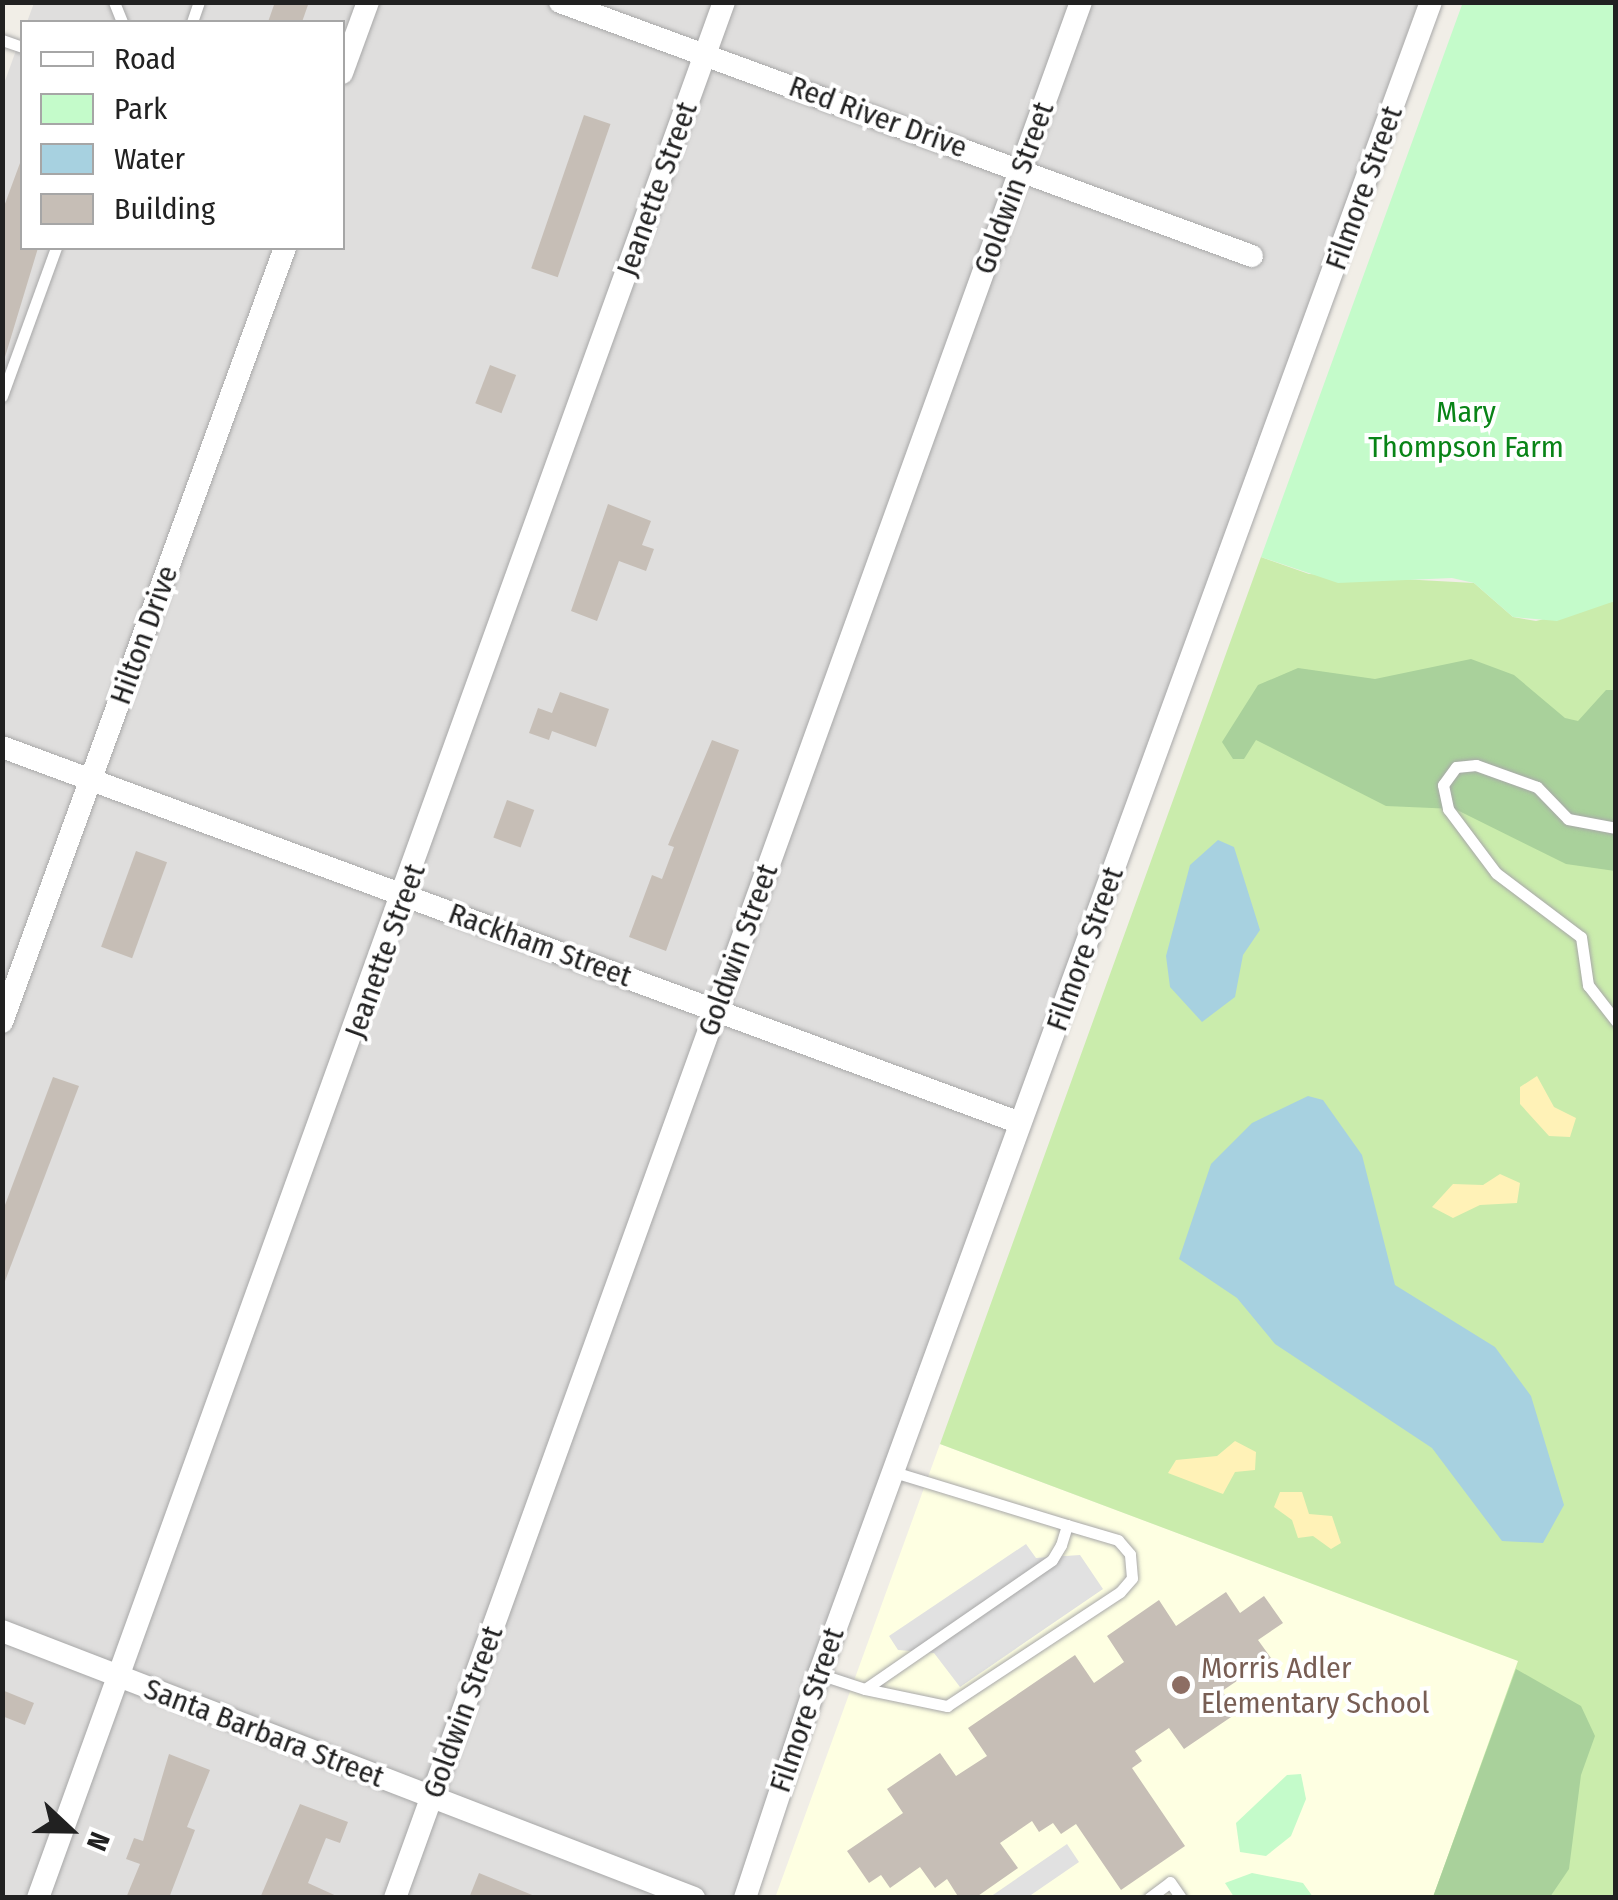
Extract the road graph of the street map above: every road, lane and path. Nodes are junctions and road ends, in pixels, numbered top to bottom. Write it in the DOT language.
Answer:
graph roads {
  1 [pos="368,2"];
  2 [pos="560,2"];
  3 [pos="724,2"];
  4 [pos="1081,2"];
  5 [pos="1431,2"];
  6 [pos="705,55"];
  7 [pos="345,65"];
  8 [pos="1021,168"];
  9 [pos="55,250"];
  10 [pos="284,250"];
  11 [pos="1252,256"];
  12 [pos="2,396"];
  13 [pos="2,747"];
  14 [pos="91,780"];
  15 [pos="1616,828"];
  16 [pos="405,896"];
  17 [pos="717,1010"];
  18 [pos="1616,1021"];
  19 [pos="2,1022"];
  20 [pos="1020,1122"];
  21 [pos="894,1472"];
  22 [pos="1067,1525"];
  23 [pos="2,1631"];
  24 [pos="819,1674"];
  25 [pos="119,1678"];
  26 [pos="865,1689"];
  27 [pos="432,1798"];
  28 [pos="38,1898"];
  29 [pos="395,1898"];
  30 [pos="694,1898"];
  31 [pos="745,1898"];
  32 [pos="1149,1898"];
  33 [pos="1181,1898"];
  1 -- 7 [label="street"];
  2 -- 6 [label="street, Red River Drive"];
  3 -- 6 [label="street, Jeanette Street"];
  4 -- 8 [label="street, Goldwin Street"];
  5 -- 20 [label="street, Filmore Street"];
  6 -- 8 [label="street, Red River Drive"];
  6 -- 16 [label="street, Jeanette Street"];
  8 -- 11 [label="street, Red River Drive"];
  8 -- 17 [label="street, Goldwin Street"];
  9 -- 12 [label="lane"];
  10 -- 14 [label="street, Hilton Drive"];
  13 -- 14 [label="street, Rackham Street"];
  14 -- 16 [label="street, Rackham Street"];
  14 -- 19 [label="street, Hilton Drive"];
  15 -- 18 [label="lane"];
  16 -- 17 [label="street, Rackham Street"];
  16 -- 25 [label="street, Jeanette Street"];
  17 -- 20 [label="street, Rackham Street"];
  17 -- 27 [label="street, Goldwin Street"];
  20 -- 21 [label="street, Filmore Street"];
  21 -- 22 [label="lane"];
  21 -- 24 [label="street, Filmore Street"];
  22 -- 26 [label="lane"];
  22 -- 26 [label="lane"];
  23 -- 25 [label="street, Santa Barbara Street"];
  24 -- 26 [label="lane"];
  24 -- 31 [label="street, Filmore Street"];
  25 -- 27 [label="street, Santa Barbara Street"];
  25 -- 28 [label="street, Jeanette Street"];
  27 -- 29 [label="street, Goldwin Street"];
  27 -- 30 [label="street, Santa Barbara Street"];
  32 -- 33 [label="lane"];
}
